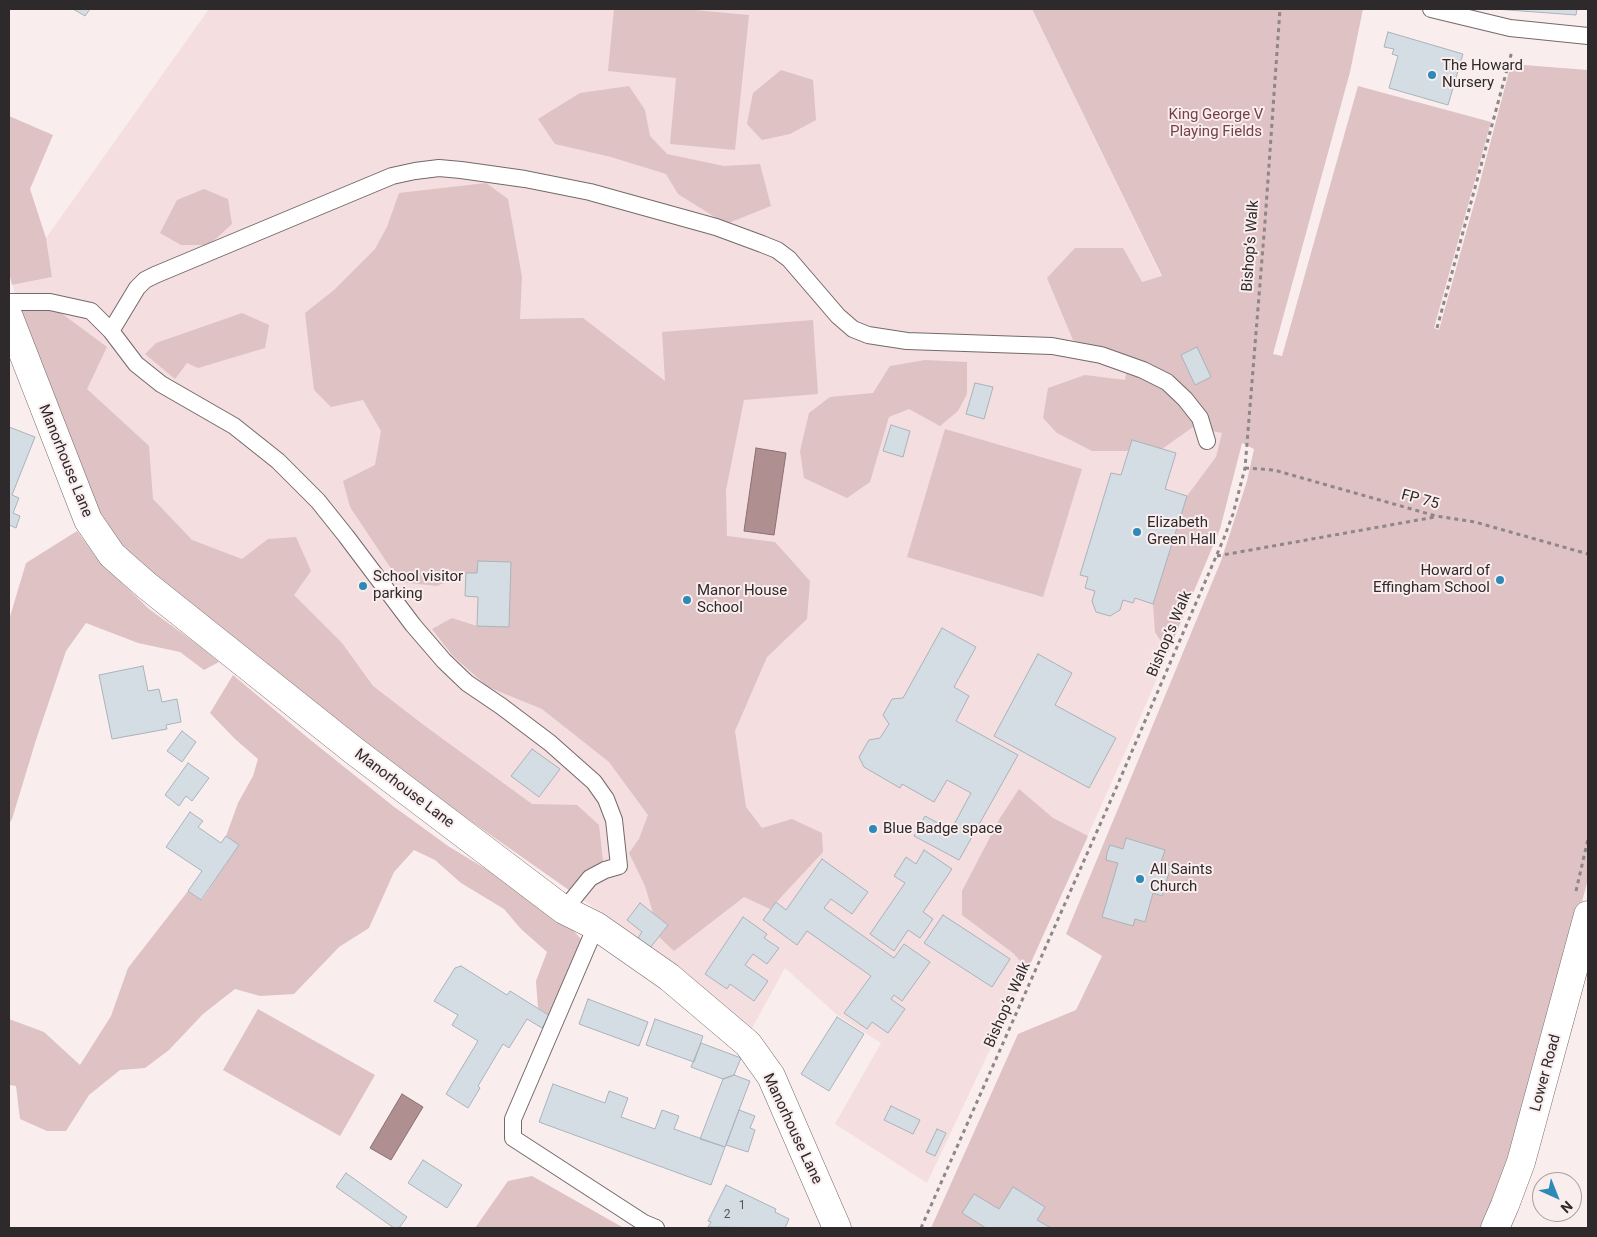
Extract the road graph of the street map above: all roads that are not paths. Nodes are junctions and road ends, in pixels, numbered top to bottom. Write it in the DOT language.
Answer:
graph roads {
  1 [pos="1431,9"];
  2 [pos="1588,36"];
  3 [pos="9,302"];
  4 [pos="9,317"];
  5 [pos="110,331"];
  6 [pos="1207,441"];
  7 [pos="564,910"];
  8 [pos="1588,915"];
  9 [pos="596,926"];
  10 [pos="656,1228"];
  11 [pos="837,1228"];
  12 [pos="1494,1228"];
  1 -- 2 [label="lane"];
  3 -- 5 [label="lane"];
  4 -- 7 [label="street, Manorhouse Lane"];
  5 -- 6 [label="lane"];
  5 -- 7 [label="lane"];
  7 -- 9 [label="street, Manorhouse Lane"];
  8 -- 12 [label="street, Lower Road"];
  9 -- 10 [label="lane"];
  9 -- 11 [label="street, Manorhouse Lane"];
}
